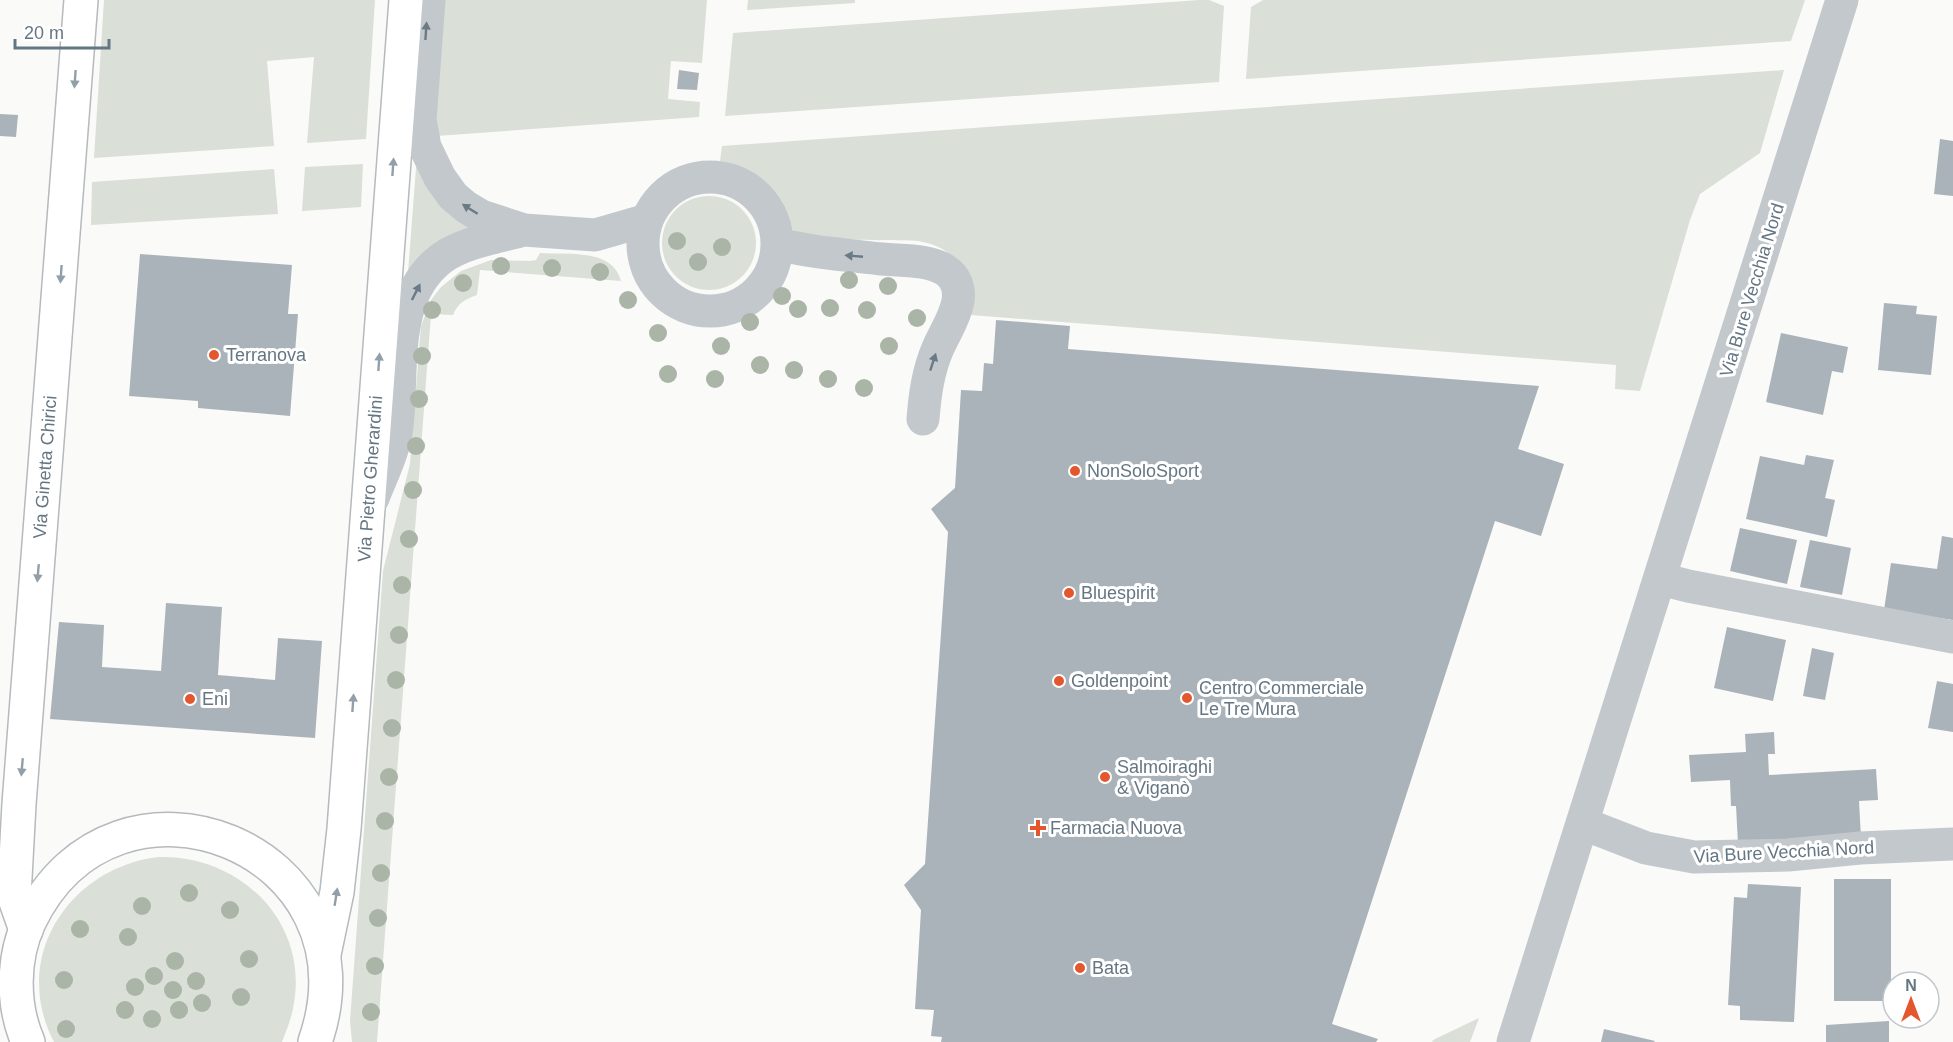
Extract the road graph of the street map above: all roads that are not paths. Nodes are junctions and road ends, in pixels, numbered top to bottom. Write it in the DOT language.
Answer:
graph roads {
  1 [pos="81,0"];
  2 [pos="406,0"];
  3 [pos="429,0"];
  4 [pos="1842,0"];
  5 [pos="647,220"];
  6 [pos="524,230"];
  7 [pos="595,235"];
  8 [pos="778,244"];
  9 [pos="643,253"];
  10 [pos="923,419"];
  11 [pos="368,511"];
  12 [pos="1661,579"];
  13 [pos="1953,637"];
  14 [pos="1584,824"];
  15 [pos="1953,844"];
  16 [pos="26,930"];
  17 [pos="324,954"];
  18 [pos="8,991"];
  19 [pos="326,1000"];
  20 [pos="28,1042"];
  21 [pos="315,1042"];
  22 [pos="332,1042"];
  23 [pos="1514,1042"];
  1 -- 16 [label="main road, Via Ginetta Chirici, one-way"];
  11 -- 2 [label="main road, Via Pietro Gherardini, one-way"];
  6 -- 3 [label="street, one-way"];
  4 -- 12 [label="street, Via Bure Vecchia Nord"];
  5 -- 7 [label="street"];
  5 -- 8 [label="street"];
  5 -- 9 [label="street"];
  6 -- 7 [label="street"];
  11 -- 6 [label="street, one-way"];
  7 -- 9 [label="street"];
  8 -- 9 [label="street"];
  10 -- 8 [label="street, one-way"];
  17 -- 11 [label="main road, Via Pietro Gherardini, one-way"];
  12 -- 13 [label="street"];
  12 -- 14 [label="street, Via Bure Vecchia Nord"];
  14 -- 15 [label="street, Via Bure Vecchia Nord"];
  14 -- 23 [label="street, Via Bure Vecchia Nord"];
  16 -- 17 [label="main road"];
  16 -- 18 [label="main road"];
  17 -- 19 [label="main road"];
  18 -- 20 [label="main road"];
  19 -- 21 [label="main road"];
  19 -- 22 [label="street"];
}
